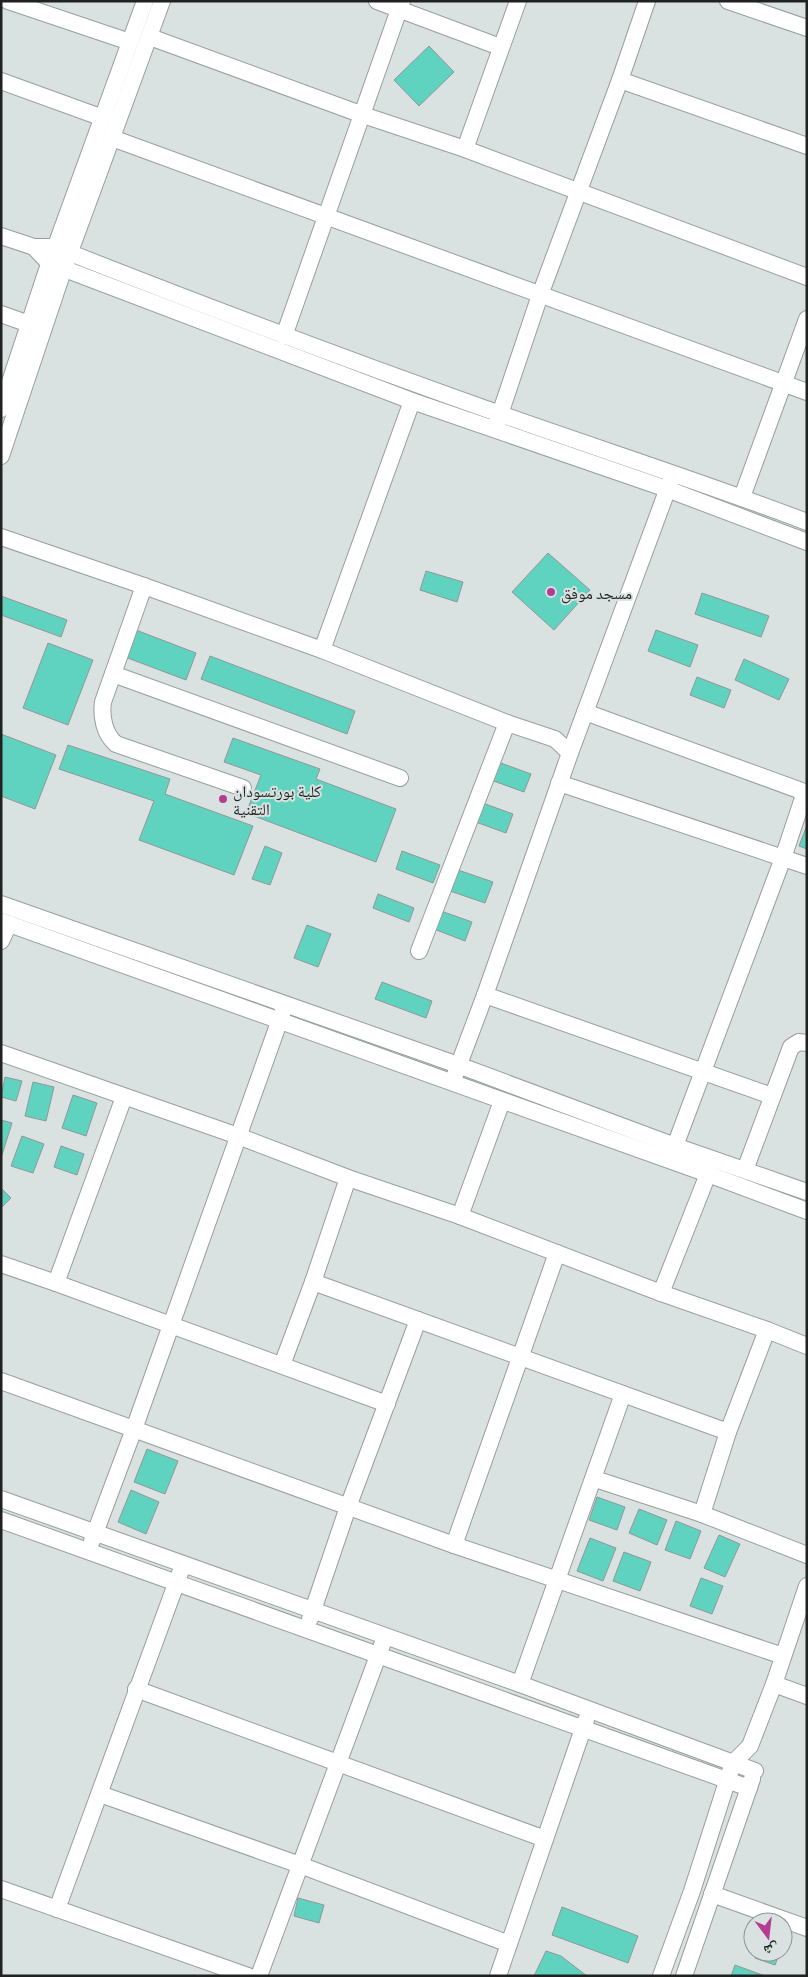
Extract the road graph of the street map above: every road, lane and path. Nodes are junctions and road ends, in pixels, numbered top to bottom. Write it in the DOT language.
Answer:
graph roads {
  1 [pos="8,1"];
  2 [pos="145,1"];
  3 [pos="162,1"];
  4 [pos="377,1"];
  5 [pos="518,1"];
  6 [pos="647,1"];
  7 [pos="728,1"];
  8 [pos="401,5"];
  9 [pos="807,28"];
  10 [pos="150,37"];
  11 [pos="130,42"];
  12 [pos="500,47"];
  13 [pos="620,80"];
  14 [pos="1,81"];
  15 [pos="363,115"];
  16 [pos="103,118"];
  17 [pos="112,138"];
  18 [pos="807,146"];
  19 [pos="465,149"];
  20 [pos="579,192"];
  21 [pos="327,218"];
  22 [pos="1,236"];
  23 [pos="34,247"];
  24 [pos="63,250"];
  25 [pos="57,266"];
  26 [pos="807,277"];
  27 [pos="540,295"];
  28 [pos="1,314"];
  29 [pos="807,319"];
  30 [pos="28,324"];
  31 [pos="284,336"];
  32 [pos="783,384"];
  33 [pos="807,392"];
  34 [pos="412,401"];
  35 [pos="2,407"];
  36 [pos="500,414"];
  37 [pos="494,430"];
  38 [pos="1,456"];
  39 [pos="674,474"];
  40 [pos="667,489"];
  41 [pos="742,497"];
  42 [pos="807,522"];
  43 [pos="1,537"];
  44 [pos="807,542"];
  45 [pos="144,586"];
  46 [pos="322,650"];
  47 [pos="112,674"];
  48 [pos="585,712"];
  49 [pos="507,723"];
  50 [pos="570,753"];
  51 [pos="400,778"];
  52 [pos="559,783"];
  53 [pos="242,788"];
  54 [pos="806,792"];
  55 [pos="783,858"];
  56 [pos="807,866"];
  57 [pos="1,904"];
  58 [pos="5,922"];
  59 [pos="1,942"];
  60 [pos="419,951"];
  61 [pos="485,995"];
  62 [pos="285,1004"];
  63 [pos="280,1021"];
  64 [pos="807,1043"];
  65 [pos="1,1053"];
  66 [pos="458,1065"];
  67 [pos="704,1071"];
  68 [pos="452,1084"];
  69 [pos="772,1096"];
  70 [pos="124,1097"];
  71 [pos="502,1101"];
  72 [pos="238,1136"];
  73 [pos="675,1146"];
  74 [pos="745,1170"];
  75 [pos="708,1174"];
  76 [pos="348,1178"];
  77 [pos="807,1192"];
  78 [pos="807,1211"];
  79 [pos="460,1216"];
  80 [pos="557,1253"];
  81 [pos="1,1264"];
  82 [pos="56,1282"];
  83 [pos="313,1282"];
  84 [pos="662,1293"];
  85 [pos="418,1320"];
  86 [pos="170,1324"];
  87 [pos="767,1330"];
  88 [pos="807,1346"];
  89 [pos="522,1357"];
  90 [pos="282,1365"];
  91 [pos="1,1381"];
  92 [pos="623,1394"];
  93 [pos="387,1404"];
  94 [pos="134,1428"];
  95 [pos="728,1432"];
  96 [pos="595,1479"];
  97 [pos="1,1499"];
  98 [pos="348,1507"];
  99 [pos="702,1514"];
  100 [pos="1,1520"];
  101 [pos="95,1532"];
  102 [pos="454,1545"];
  103 [pos="88,1551"];
  104 [pos="807,1555"];
  105 [pos="183,1564"];
  106 [pos="557,1581"];
  107 [pos="176,1583"];
  108 [pos="807,1586"];
  109 [pos="313,1610"];
  110 [pos="307,1629"];
  111 [pos="384,1637"];
  112 [pos="379,1655"];
  113 [pos="783,1656"];
  114 [pos="520,1684"];
  115 [pos="774,1684"];
  116 [pos="136,1689"];
  117 [pos="807,1696"];
  118 [pos="590,1710"];
  119 [pos="583,1729"];
  120 [pos="750,1746"];
  121 [pos="339,1762"];
  122 [pos="733,1763"];
  123 [pos="755,1771"];
  124 [pos="727,1780"];
  125 [pos="749,1788"];
  126 [pos="100,1794"];
  127 [pos="545,1839"];
  128 [pos="300,1865"];
  129 [pos="1,1889"];
  130 [pos="712,1894"];
  131 [pos="57,1908"];
  132 [pos="806,1926"];
  133 [pos="508,1944"];
  134 [pos="210,1970"];
  135 [pos="248,1976"];
  136 [pos="259,1976"];
  137 [pos="498,1976"];
  138 [pos="662,1976"];
  139 [pos="684,1976"];
  1 -- 11 [label="street"];
  2 -- 11 [label="street"];
  3 -- 10 [label="street"];
  4 -- 8 [label="street"];
  5 -- 12 [label="street"];
  6 -- 13 [label="street"];
  7 -- 9 [label="street"];
  8 -- 12 [label="street"];
  8 -- 15 [label="street"];
  10 -- 15 [label="street"];
  10 -- 17 [label="street"];
  11 -- 16 [label="street"];
  12 -- 19 [label="street"];
  13 -- 18 [label="street"];
  13 -- 20 [label="street"];
  14 -- 16 [label="street"];
  15 -- 19 [label="street"];
  15 -- 21 [label="street"];
  16 -- 24 [label="street"];
  17 -- 21 [label="street"];
  17 -- 24 [label="street"];
  19 -- 20 [label="street"];
  20 -- 26 [label="street"];
  20 -- 27 [label="street"];
  21 -- 27 [label="street"];
  21 -- 31 [label="street"];
  22 -- 23 [label="street"];
  23 -- 24 [label="street"];
  23 -- 25 [label="street"];
  24 -- 25 [label="street"];
  24 -- 31 [label="street"];
  25 -- 30 [label="street"];
  25 -- 34 [label="street"];
  25 -- 38 [label="street"];
  27 -- 32 [label="street"];
  27 -- 36 [label="street"];
  28 -- 30 [label="street"];
  29 -- 32 [label="street"];
  30 -- 35 [label="street"];
  31 -- 36 [label="street"];
  32 -- 33 [label="street"];
  32 -- 41 [label="street"];
  34 -- 37 [label="street"];
  34 -- 46 [label="street"];
  36 -- 37 [label="street"];
  36 -- 39 [label="street"];
  37 -- 40 [label="street"];
  39 -- 40 [label="street"];
  39 -- 41 [label="street"];
  40 -- 44 [label="street"];
  40 -- 48 [label="street"];
  41 -- 42 [label="street"];
  43 -- 45 [label="street"];
  45 -- 46 [label="street"];
  45 -- 47 [label="street"];
  46 -- 49 [label="street"];
  47 -- 51 [label="street"];
  47 -- 53 [label="street"];
  48 -- 50 [label="street"];
  48 -- 54 [label="street"];
  49 -- 50 [label="street"];
  49 -- 60 [label="street"];
  50 -- 52 [label="street"];
  52 -- 55 [label="street"];
  52 -- 61 [label="street"];
  54 -- 55 [label="street"];
  55 -- 56 [label="street"];
  55 -- 67 [label="street"];
  57 -- 62 [label="street"];
  58 -- 59 [label="street"];
  58 -- 63 [label="street"];
  61 -- 66 [label="street"];
  61 -- 67 [label="street"];
  62 -- 63 [label="street"];
  62 -- 66 [label="street"];
  63 -- 68 [label="street"];
  63 -- 72 [label="street"];
  64 -- 69 [label="street"];
  65 -- 70 [label="street"];
  66 -- 68 [label="street"];
  66 -- 73 [label="street"];
  67 -- 69 [label="street"];
  67 -- 73 [label="street"];
  68 -- 71 [label="street"];
  69 -- 74 [label="street"];
  70 -- 72 [label="street"];
  70 -- 82 [label="street"];
  71 -- 75 [label="street"];
  71 -- 79 [label="street"];
  72 -- 76 [label="street"];
  72 -- 86 [label="street"];
  73 -- 74 [label="street"];
  74 -- 77 [label="street"];
  75 -- 78 [label="street"];
  75 -- 84 [label="street"];
  76 -- 79 [label="street"];
  76 -- 83 [label="street"];
  79 -- 80 [label="street"];
  80 -- 84 [label="street"];
  80 -- 89 [label="street"];
  81 -- 82 [label="street"];
  82 -- 86 [label="street"];
  83 -- 85 [label="street"];
  83 -- 90 [label="street"];
  84 -- 87 [label="street"];
  85 -- 89 [label="street"];
  85 -- 93 [label="street"];
  86 -- 90 [label="street"];
  86 -- 94 [label="street"];
  87 -- 88 [label="street"];
  87 -- 95 [label="street"];
  89 -- 92 [label="street"];
  89 -- 102 [label="street"];
  90 -- 93 [label="street"];
  91 -- 94 [label="street"];
  92 -- 95 [label="street"];
  92 -- 96 [label="street"];
  93 -- 98 [label="street"];
  94 -- 98 [label="street"];
  94 -- 101 [label="street"];
  95 -- 99 [label="street"];
  96 -- 99 [label="street"];
  96 -- 106 [label="street"];
  97 -- 101 [label="street"];
  98 -- 102 [label="street"];
  98 -- 109 [label="street"];
  99 -- 104 [label="street"];
  100 -- 103 [label="street"];
  101 -- 103 [label="street"];
  101 -- 105 [label="street"];
  102 -- 106 [label="street"];
  103 -- 107 [label="street"];
  105 -- 107 [label="street"];
  105 -- 109 [label="street"];
  106 -- 113 [label="street"];
  106 -- 114 [label="street"];
  107 -- 110 [label="street"];
  107 -- 116 [label="street"];
  108 -- 113 [label="street"];
  109 -- 110 [label="street"];
  109 -- 111 [label="street"];
  110 -- 112 [label="street"];
  111 -- 112 [label="street"];
  111 -- 114 [label="street"];
  112 -- 119 [label="street"];
  112 -- 121 [label="street"];
  113 -- 115 [label="street"];
  114 -- 118 [label="street"];
  115 -- 117 [label="street"];
  115 -- 120 [label="street"];
  116 -- 121 [label="street"];
  116 -- 126 [label="street"];
  118 -- 119 [label="street"];
  118 -- 122 [label="street"];
  119 -- 124 [label="street"];
  119 -- 127 [label="street"];
  120 -- 122 [label="street"];
  120 -- 123 [label="street"];
  121 -- 127 [label="street"];
  121 -- 128 [label="street"];
  122 -- 123 [label="street"];
  122 -- 124 [label="street"];
  123 -- 125 [label="street"];
  124 -- 125 [label="street"];
  124 -- 138 [label="street"];
  125 -- 130 [label="street"];
  126 -- 128 [label="street"];
  126 -- 131 [label="street"];
  127 -- 133 [label="street"];
  128 -- 133 [label="street"];
  128 -- 136 [label="street"];
  129 -- 131 [label="street"];
  130 -- 132 [label="street"];
  130 -- 139 [label="street"];
  131 -- 134 [label="street"];
  133 -- 137 [label="street"];
  134 -- 135 [label="street"];
}
